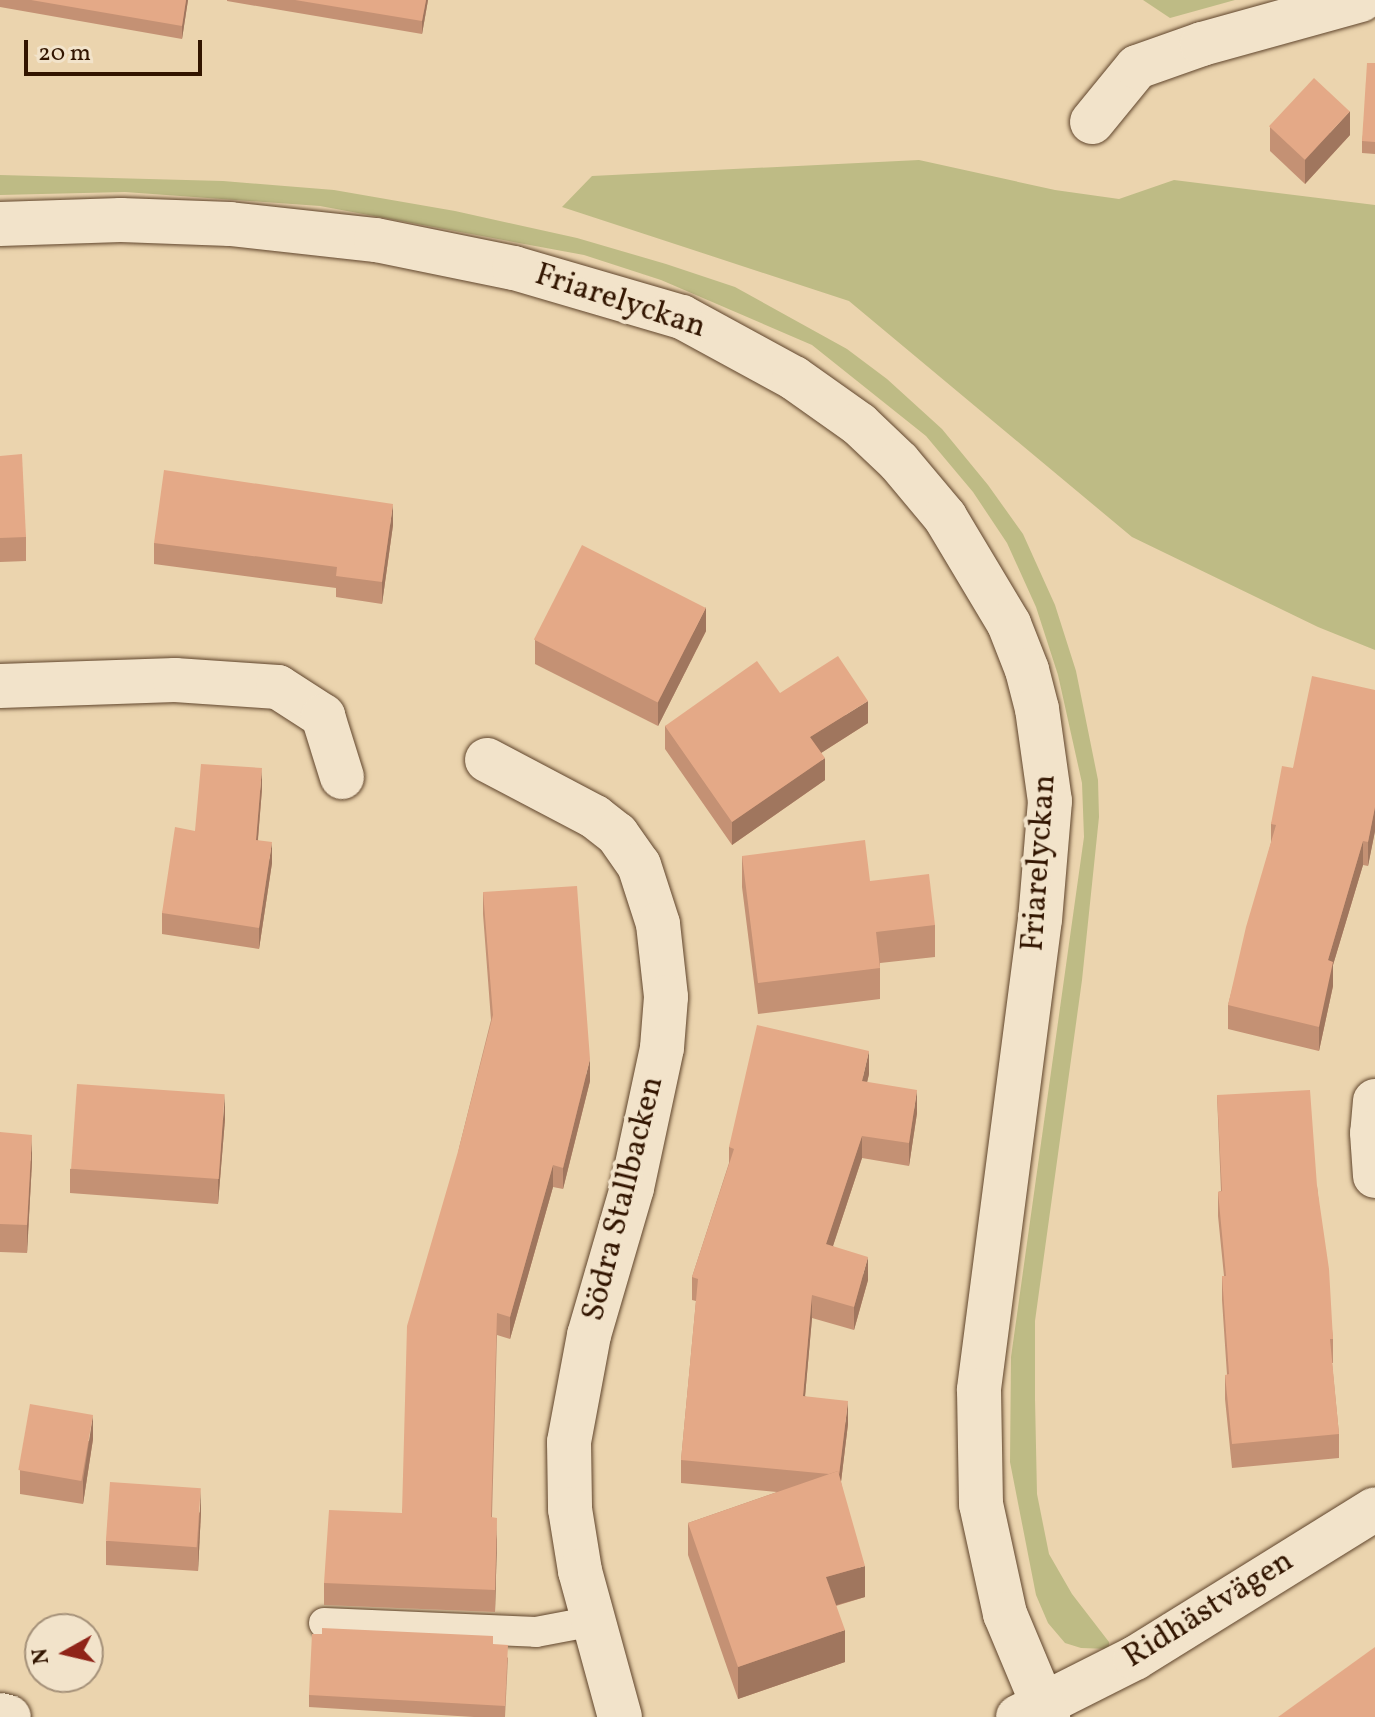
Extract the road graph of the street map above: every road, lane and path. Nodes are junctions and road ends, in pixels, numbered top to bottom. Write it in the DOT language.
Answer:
graph roads {
  1 [pos="1361,0"];
  2 [pos="1092,122"];
  3 [pos="0,224"];
  4 [pos="0,686"];
  5 [pos="487,760"];
  6 [pos="342,777"];
  7 [pos="1375,1101"];
  8 [pos="1375,1176"];
  9 [pos="1375,1509"];
  10 [pos="594,1621"];
  11 [pos="324,1623"];
  12 [pos="1036,1713"];
  13 [pos="0,1715"];
  14 [pos="9,1717"];
  15 [pos="620,1717"];
  1 -- 2 [label="street"];
  3 -- 12 [label="street, Friarelyckan"];
  4 -- 6 [label="street"];
  5 -- 10 [label="street, Södra Stallbacken"];
  7 -- 8 [label="street"];
  9 -- 12 [label="street, Ridhästvägen"];
  10 -- 11 [label="lane"];
  10 -- 15 [label="street, Södra Stallbacken"];
  13 -- 14 [label="street"];
}
